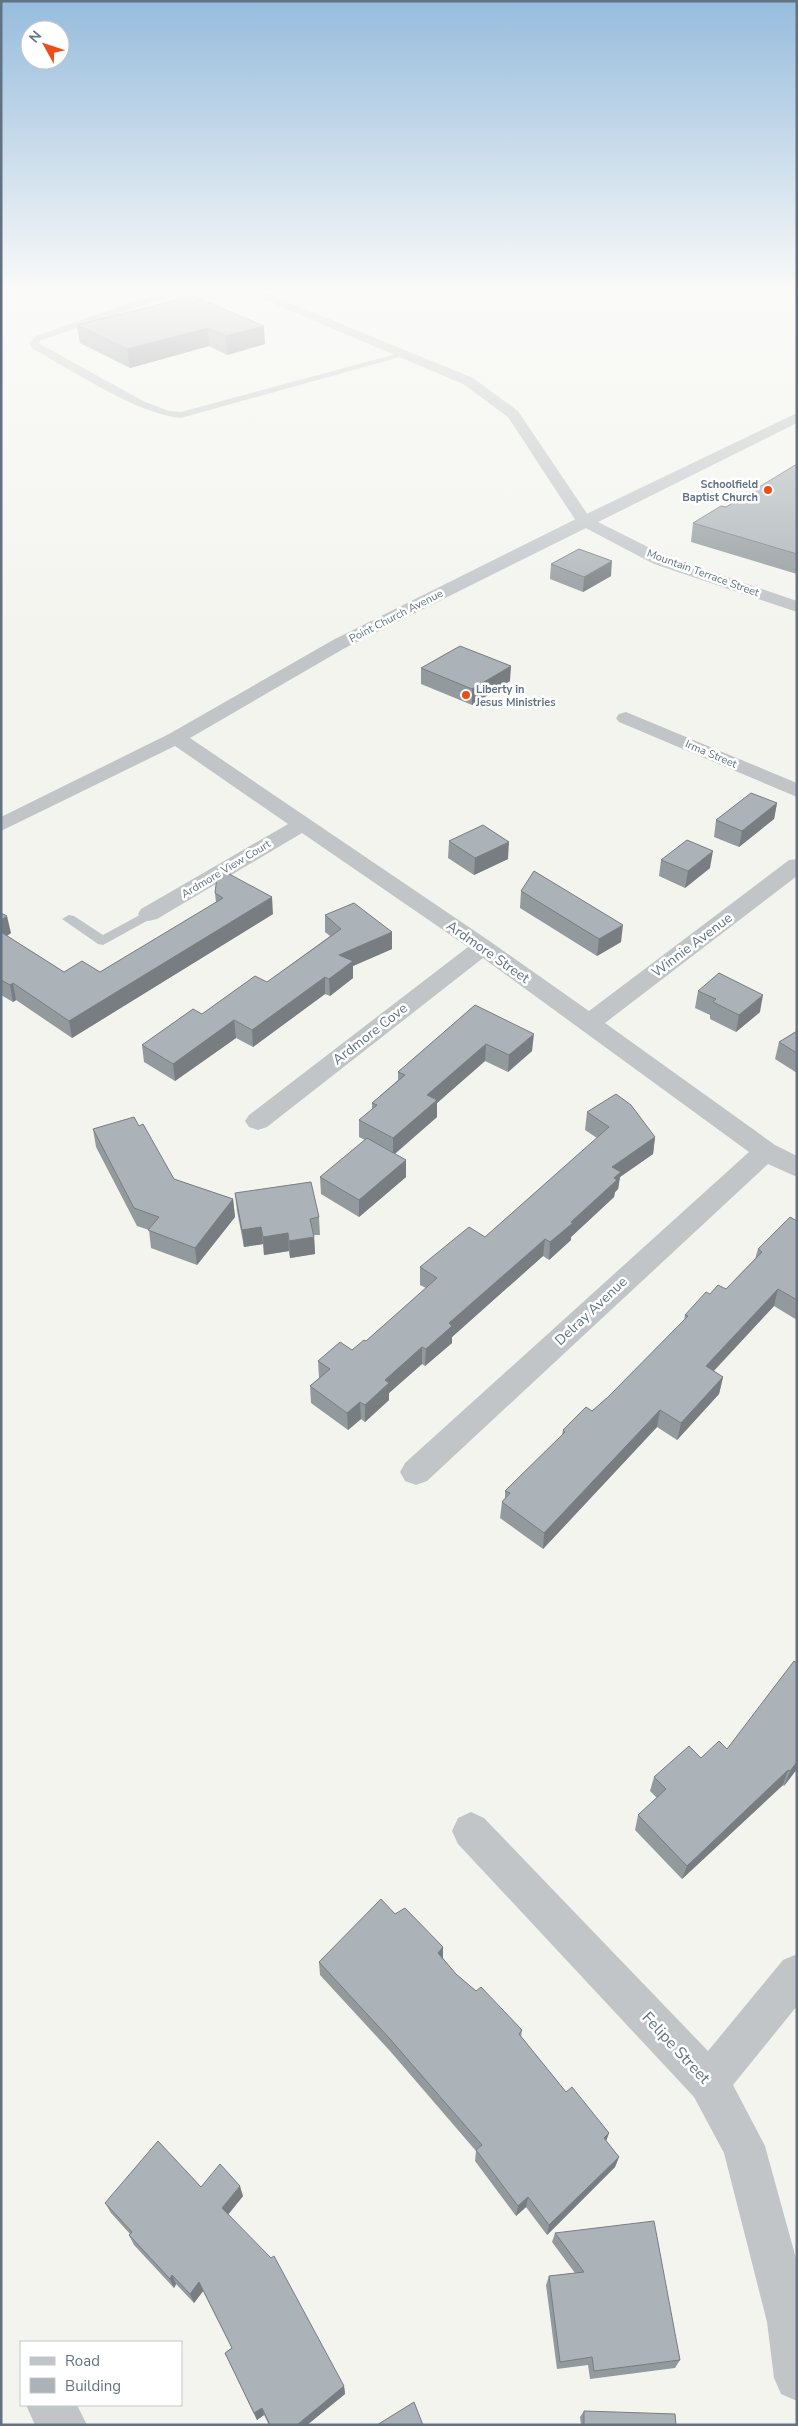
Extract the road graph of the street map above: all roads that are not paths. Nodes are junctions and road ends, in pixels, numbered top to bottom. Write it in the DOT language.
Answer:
graph roads {
  1 [pos="143,404"];
  2 [pos="221,404"];
  3 [pos="499,404"];
  4 [pos="797,417"];
  5 [pos="584,521"];
  6 [pos="797,606"];
  7 [pos="626,718"];
  8 [pos="176,738"];
  9 [pos="797,791"];
  10 [pos="302,824"];
  11 [pos="1,825"];
  12 [pos="797,865"];
  13 [pos="149,914"];
  14 [pos="69,920"];
  15 [pos="483,947"];
  16 [pos="588,1024"];
  17 [pos="258,1121"];
  18 [pos="766,1150"];
  19 [pos="797,1168"];
  20 [pos="416,1472"];
  21 [pos="471,1831"];
  22 [pos="797,1974"];
  23 [pos="709,2082"];
  24 [pos="797,2378"];
  25 [pos="51,2406"];
  26 [pos="63,2425"];
  1 -- 2 [label="lane"];
  3 -- 5 [label="street, Mountain Terrace Street"];
  4 -- 5 [label="street, Point Church Avenue"];
  5 -- 6 [label="street, Mountain Terrace Street"];
  5 -- 8 [label="street, Point Church Avenue"];
  7 -- 9 [label="street, Irma Street"];
  8 -- 10 [label="street, Ardmore Street"];
  8 -- 11 [label="street, Point Church Avenue"];
  10 -- 13 [label="street, Ardmore View Court"];
  10 -- 15 [label="street, Ardmore Street"];
  12 -- 16 [label="street, Winnie Avenue"];
  13 -- 14 [label="lane"];
  15 -- 16 [label="street, Ardmore Street"];
  15 -- 17 [label="street, Ardmore Cove"];
  16 -- 18 [label="street, Ardmore Street"];
  18 -- 19 [label="street, Ardmore Street"];
  18 -- 20 [label="street, Delray Avenue"];
  21 -- 23 [label="street, Felipe Street"];
  22 -- 23 [label="street"];
  23 -- 24 [label="street, Felipe Street"];
  25 -- 26 [label="street"];
}
